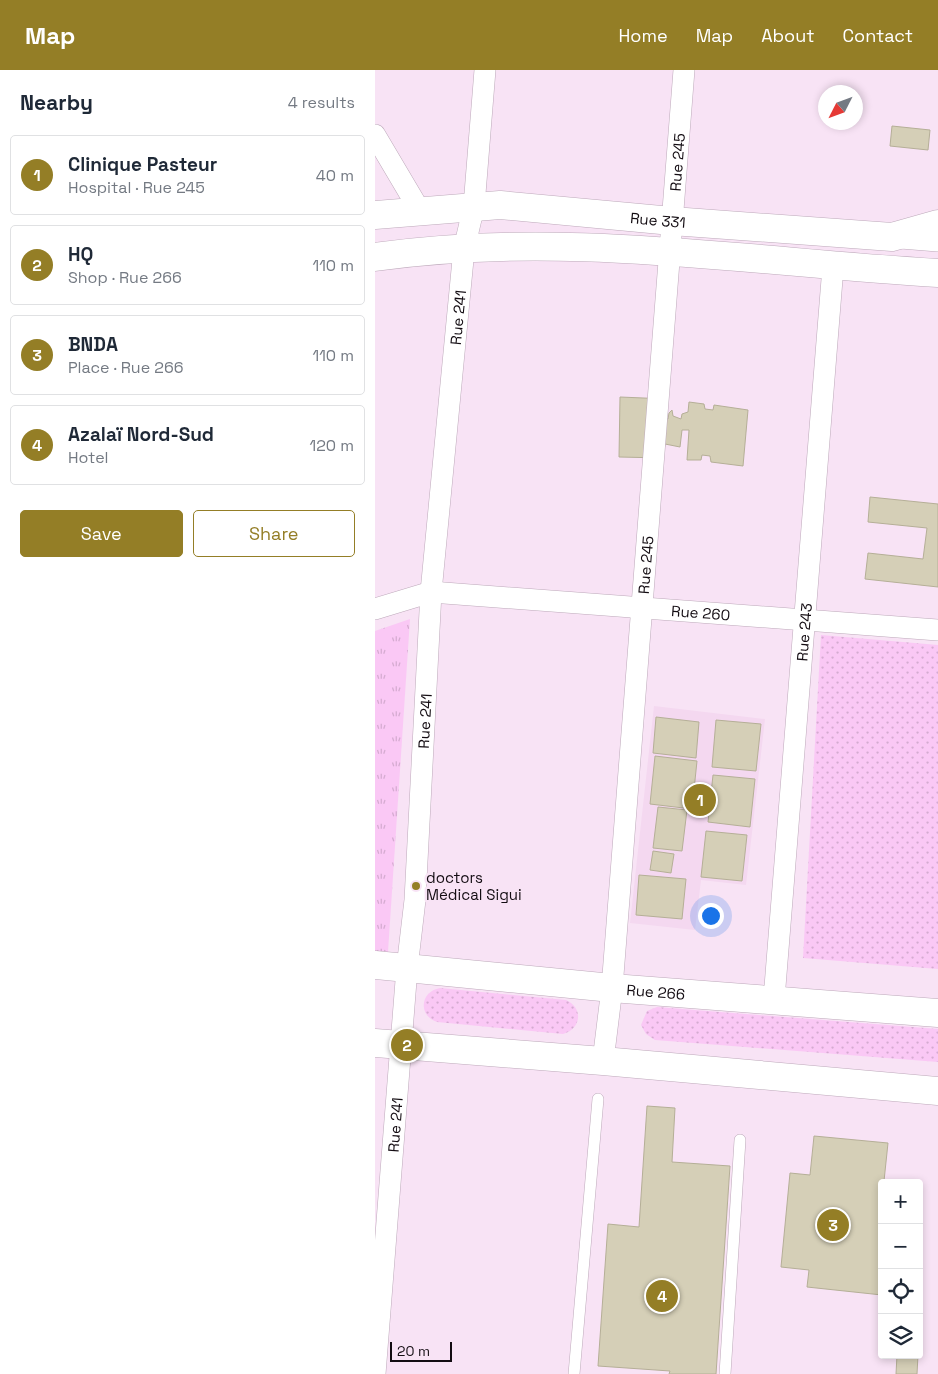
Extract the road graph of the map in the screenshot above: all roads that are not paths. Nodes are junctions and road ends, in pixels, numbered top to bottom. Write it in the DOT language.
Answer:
graph roads {
  1 [pos="485,70"];
  2 [pos="684,70"];
  3 [pos="375,134"];
  4 [pos="474,206"];
  5 [pos="420,211"];
  6 [pos="375,215"];
  7 [pos="672,221"];
  8 [pos="938,224"];
  9 [pos="892,238"];
  10 [pos="938,241"];
  11 [pos="464,249"];
  12 [pos="669,252"];
  13 [pos="375,258"];
  14 [pos="833,266"];
  15 [pos="938,273"];
  16 [pos="431,592"];
  17 [pos="640,607"];
  18 [pos="375,609"];
  19 [pos="804,619"];
  20 [pos="938,630"];
  21 [pos="375,965"];
  22 [pos="407,968"];
  23 [pos="612,988"];
  24 [pos="774,999"];
  25 [pos="938,1013"];
  26 [pos="388,1044"];
  27 [pos="603,1061"];
  28 [pos="938,1092"];
  29 [pos="598,1099"];
  30 [pos="740,1140"];
  31 [pos="375,1374"];
  32 [pos="574,1374"];
  33 [pos="725,1374"];
  1 -- 4 [label="street, Rue 241"];
  2 -- 7 [label="street, Rue 245"];
  3 -- 5 [label="street"];
  4 -- 5 [label="street, Rue 331"];
  4 -- 7 [label="street, Rue 331"];
  4 -- 11 [label="street, Rue 241"];
  5 -- 6 [label="street, Rue 331"];
  7 -- 9 [label="street, Rue 331"];
  7 -- 12 [label="street, Rue 245"];
  8 -- 9 [label="street, Rue 331"];
  9 -- 10 [label="street"];
  11 -- 12 [label="street, Rue 331"];
  11 -- 13 [label="street, Rue 331"];
  11 -- 16 [label="street, Rue 241"];
  12 -- 14 [label="street, Rue 331"];
  12 -- 17 [label="street, Rue 245"];
  14 -- 15 [label="street, Rue 331"];
  14 -- 19 [label="street, Rue 243"];
  16 -- 17 [label="street, Rue 260"];
  16 -- 18 [label="street, Rue 260"];
  16 -- 22 [label="street, Rue 241"];
  17 -- 19 [label="street, Rue 260"];
  17 -- 23 [label="street, Rue 245"];
  19 -- 20 [label="street, Rue 260"];
  19 -- 24 [label="street, Rue 243"];
  21 -- 22 [label="street, Rue 266"];
  22 -- 23 [label="street, Rue 266"];
  22 -- 26 [label="street, Rue 241"];
  23 -- 24 [label="street, Rue 266"];
  23 -- 27 [label="street, Rue 245"];
  24 -- 25 [label="street, Rue 266"];
  26 -- 27 [label="street"];
  26 -- 31 [label="street, Rue 241"];
  27 -- 28 [label="street"];
  29 -- 32 [label="lane"];
  30 -- 33 [label="lane"];
}
